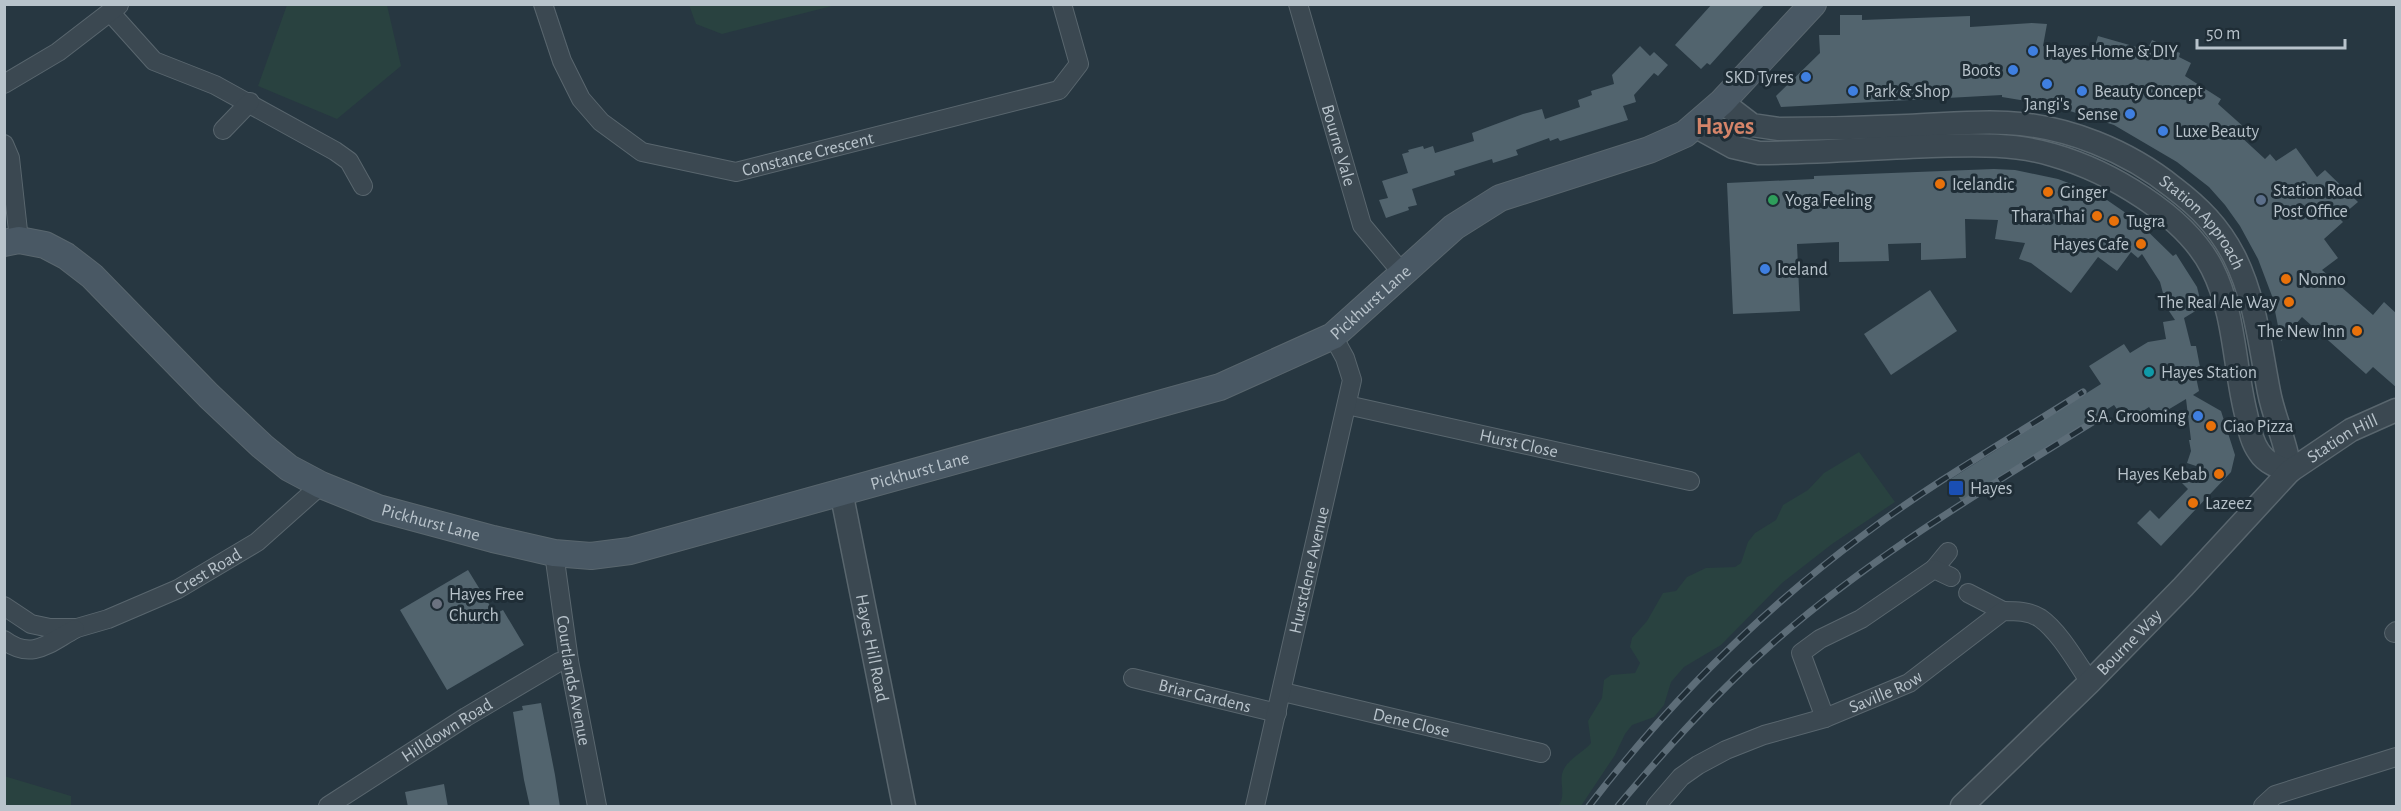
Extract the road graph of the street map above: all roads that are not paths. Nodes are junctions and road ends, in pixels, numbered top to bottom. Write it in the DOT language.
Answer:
graph roads {
  1 [pos="543,4"];
  2 [pos="1062,4"];
  3 [pos="1813,4"];
  4 [pos="1301,5"];
  5 [pos="115,8"];
  6 [pos="4,84"];
  7 [pos="250,102"];
  8 [pos="1722,102"];
  9 [pos="1695,126"];
  10 [pos="223,130"];
  11 [pos="4,144"];
  12 [pos="363,186"];
  13 [pos="12,241"];
  14 [pos="1403,274"];
  15 [pos="1333,336"];
  16 [pos="1347,405"];
  17 [pos="2397,410"];
  18 [pos="2290,471"];
  19 [pos="1690,481"];
  20 [pos="321,485"];
  21 [pos="841,491"];
  22 [pos="554,552"];
  23 [pos="1948,552"];
  24 [pos="1934,569"];
  25 [pos="1951,577"];
  26 [pos="1968,593"];
  27 [pos="4,606"];
  28 [pos="2004,611"];
  29 [pos="77,628"];
  30 [pos="4,640"];
  31 [pos="569,661"];
  32 [pos="1133,678"];
  33 [pos="2090,682"];
  34 [pos="1282,692"];
  35 [pos="1277,713"];
  36 [pos="1825,718"];
  37 [pos="1541,753"];
  38 [pos="2397,757"];
  39 [pos="327,807"];
  40 [pos="597,807"];
  41 [pos="904,807"];
  42 [pos="1255,807"];
  43 [pos="1656,807"];
  44 [pos="1962,807"];
  45 [pos="2263,807"];
  1 -- 2 [label="street, Constance Crescent"];
  3 -- 8 [label="main road, Pickhurst Lane"];
  4 -- 14 [label="street, Bourne Vale"];
  5 -- 6 [label="street"];
  5 -- 7 [label="street"];
  7 -- 10 [label="street"];
  7 -- 12 [label="street"];
  8 -- 9 [label="main road, Pickhurst Lane"];
  8 -- 18 [label="street, Station Approach"];
  9 -- 14 [label="main road, Pickhurst Lane"];
  9 -- 18 [label="street, Station Approach"];
  11 -- 13 [label="street"];
  13 -- 20 [label="main road, Pickhurst Lane"];
  14 -- 15 [label="main road, Pickhurst Lane"];
  15 -- 16 [label="street, Hurstdene Avenue"];
  15 -- 21 [label="main road, Pickhurst Lane"];
  16 -- 19 [label="street, Hurst Close"];
  16 -- 34 [label="street, Hurstdene Avenue"];
  17 -- 18 [label="street, Station Hill"];
  18 -- 33 [label="street, Bourne Way"];
  20 -- 22 [label="main road, Pickhurst Lane"];
  20 -- 29 [label="street, Crest Road"];
  21 -- 22 [label="main road, Pickhurst Lane"];
  21 -- 41 [label="street, Hayes Hill Road"];
  22 -- 31 [label="street, Courtlands Avenue"];
  23 -- 24 [label="street"];
  24 -- 25 [label="street"];
  24 -- 36 [label="street"];
  26 -- 28 [label="street"];
  27 -- 29 [label="street, Crest Road"];
  28 -- 33 [label="street"];
  28 -- 36 [label="street, Saville Row"];
  29 -- 30 [label="street, Crest Road"];
  31 -- 39 [label="street, Hilldown Road"];
  31 -- 40 [label="street, Courtlands Avenue"];
  32 -- 35 [label="street, Briar Gardens"];
  33 -- 44 [label="street, Bourne Way"];
  34 -- 35 [label="street, Hurstdene Avenue"];
  34 -- 37 [label="street, Dene Close"];
  35 -- 42 [label="street, Hurstdene Avenue"];
  36 -- 43 [label="street, Saville Row"];
  38 -- 45 [label="street"];
}
